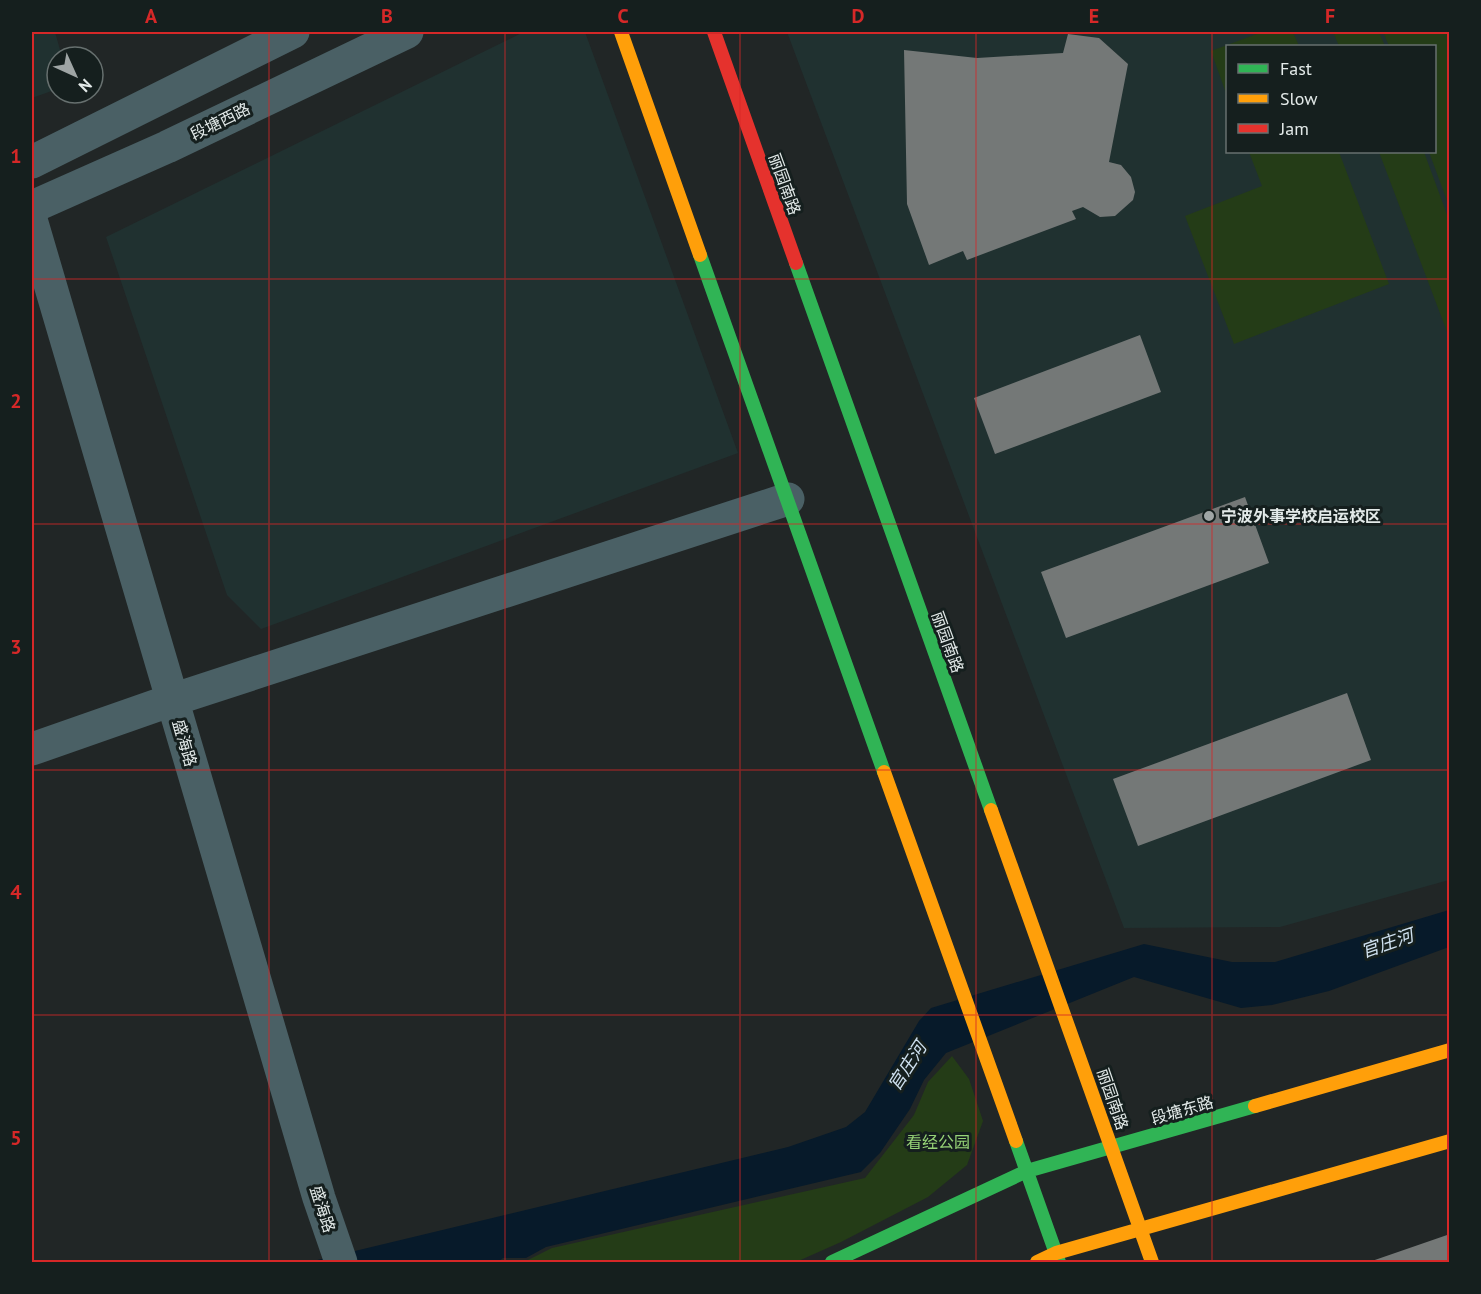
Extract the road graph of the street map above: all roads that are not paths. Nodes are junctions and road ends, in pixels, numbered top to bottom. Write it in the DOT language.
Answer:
graph roads {
  1 [pos="293,32"];
  2 [pos="407,32"];
  3 [pos="621,32"];
  4 [pos="714,32"];
  5 [pos="32,162"];
  6 [pos="32,207"];
  7 [pos="32,223"];
  8 [pos="788,499"];
  9 [pos="172,700"];
  10 [pos="32,749"];
  11 [pos="1449,1050"];
  12 [pos="1449,1141"];
  13 [pos="1112,1147"];
  14 [pos="1027,1171"];
  15 [pos="1141,1229"];
  16 [pos="1058,1258"];
  17 [pos="341,1263"];
  18 [pos="832,1263"];
  19 [pos="1035,1263"];
  20 [pos="1152,1263"];
  1 -- 5 [label="street"];
  2 -- 6 [label="street, 段塘西路"];
  3 -- 8 [label="main road"];
  4 -- 13 [label="main road, 丽园南路"];
  7 -- 9 [label="street, 盛海路"];
  8 -- 9 [label="street"];
  8 -- 14 [label="main road"];
  9 -- 10 [label="street"];
  9 -- 17 [label="street, 盛海路"];
  11 -- 13 [label="main road, 段塘东路"];
  12 -- 15 [label="main road"];
  13 -- 14 [label="main road, 段塘东路"];
  13 -- 15 [label="main road, 丽园南路"];
  14 -- 16 [label="main road"];
  14 -- 18 [label="main road, 段塘东路"];
  15 -- 16 [label="main road"];
  15 -- 20 [label="main road, 丽园南路"];
  16 -- 19 [label="main road"];
}
